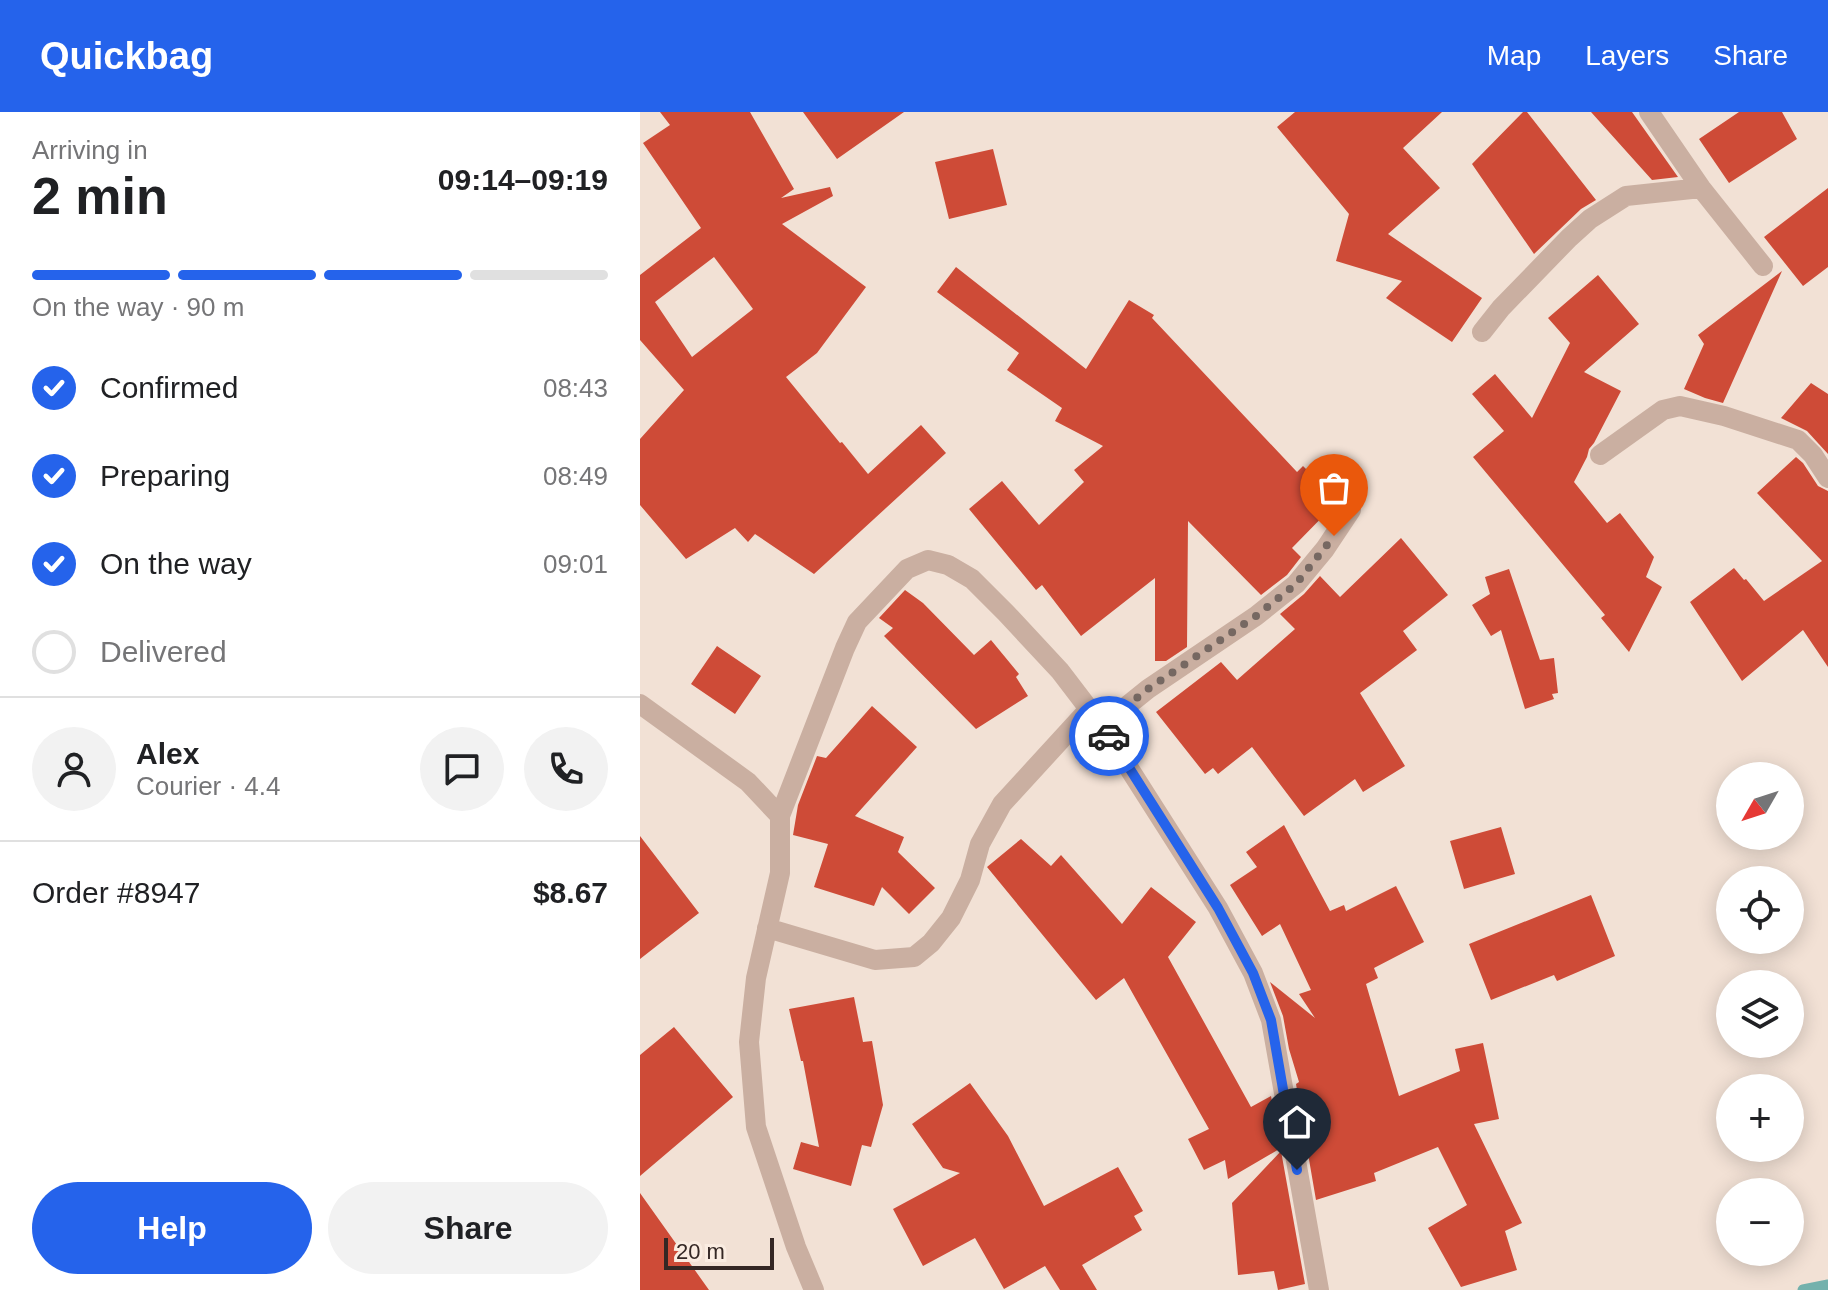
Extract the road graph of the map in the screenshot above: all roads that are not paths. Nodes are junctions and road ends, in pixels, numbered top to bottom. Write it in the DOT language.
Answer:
graph roads {
  1 [pos="1649,112"];
  2 [pos="1701,188"];
  3 [pos="1763,266"];
  4 [pos="1482,332"];
  5 [pos="1600,455"];
  6 [pos="1828,478"];
  7 [pos="1351,510"];
  8 [pos="640,704"];
  9 [pos="1089,709"];
  10 [pos="1102,726"];
  11 [pos="780,816"];
  12 [pos="767,928"];
  13 [pos="814,1290"];
  14 [pos="1319,1290"];
  1 -- 2 [label="street"];
  2 -- 3 [label="street"];
  2 -- 4 [label="street"];
  5 -- 6 [label="street"];
  7 -- 10 [label="street"];
  8 -- 11 [label="street"];
  9 -- 10 [label="street"];
  9 -- 11 [label="street"];
  9 -- 12 [label="street"];
  10 -- 14 [label="street"];
  11 -- 12 [label="street"];
  12 -- 13 [label="street"];
}
